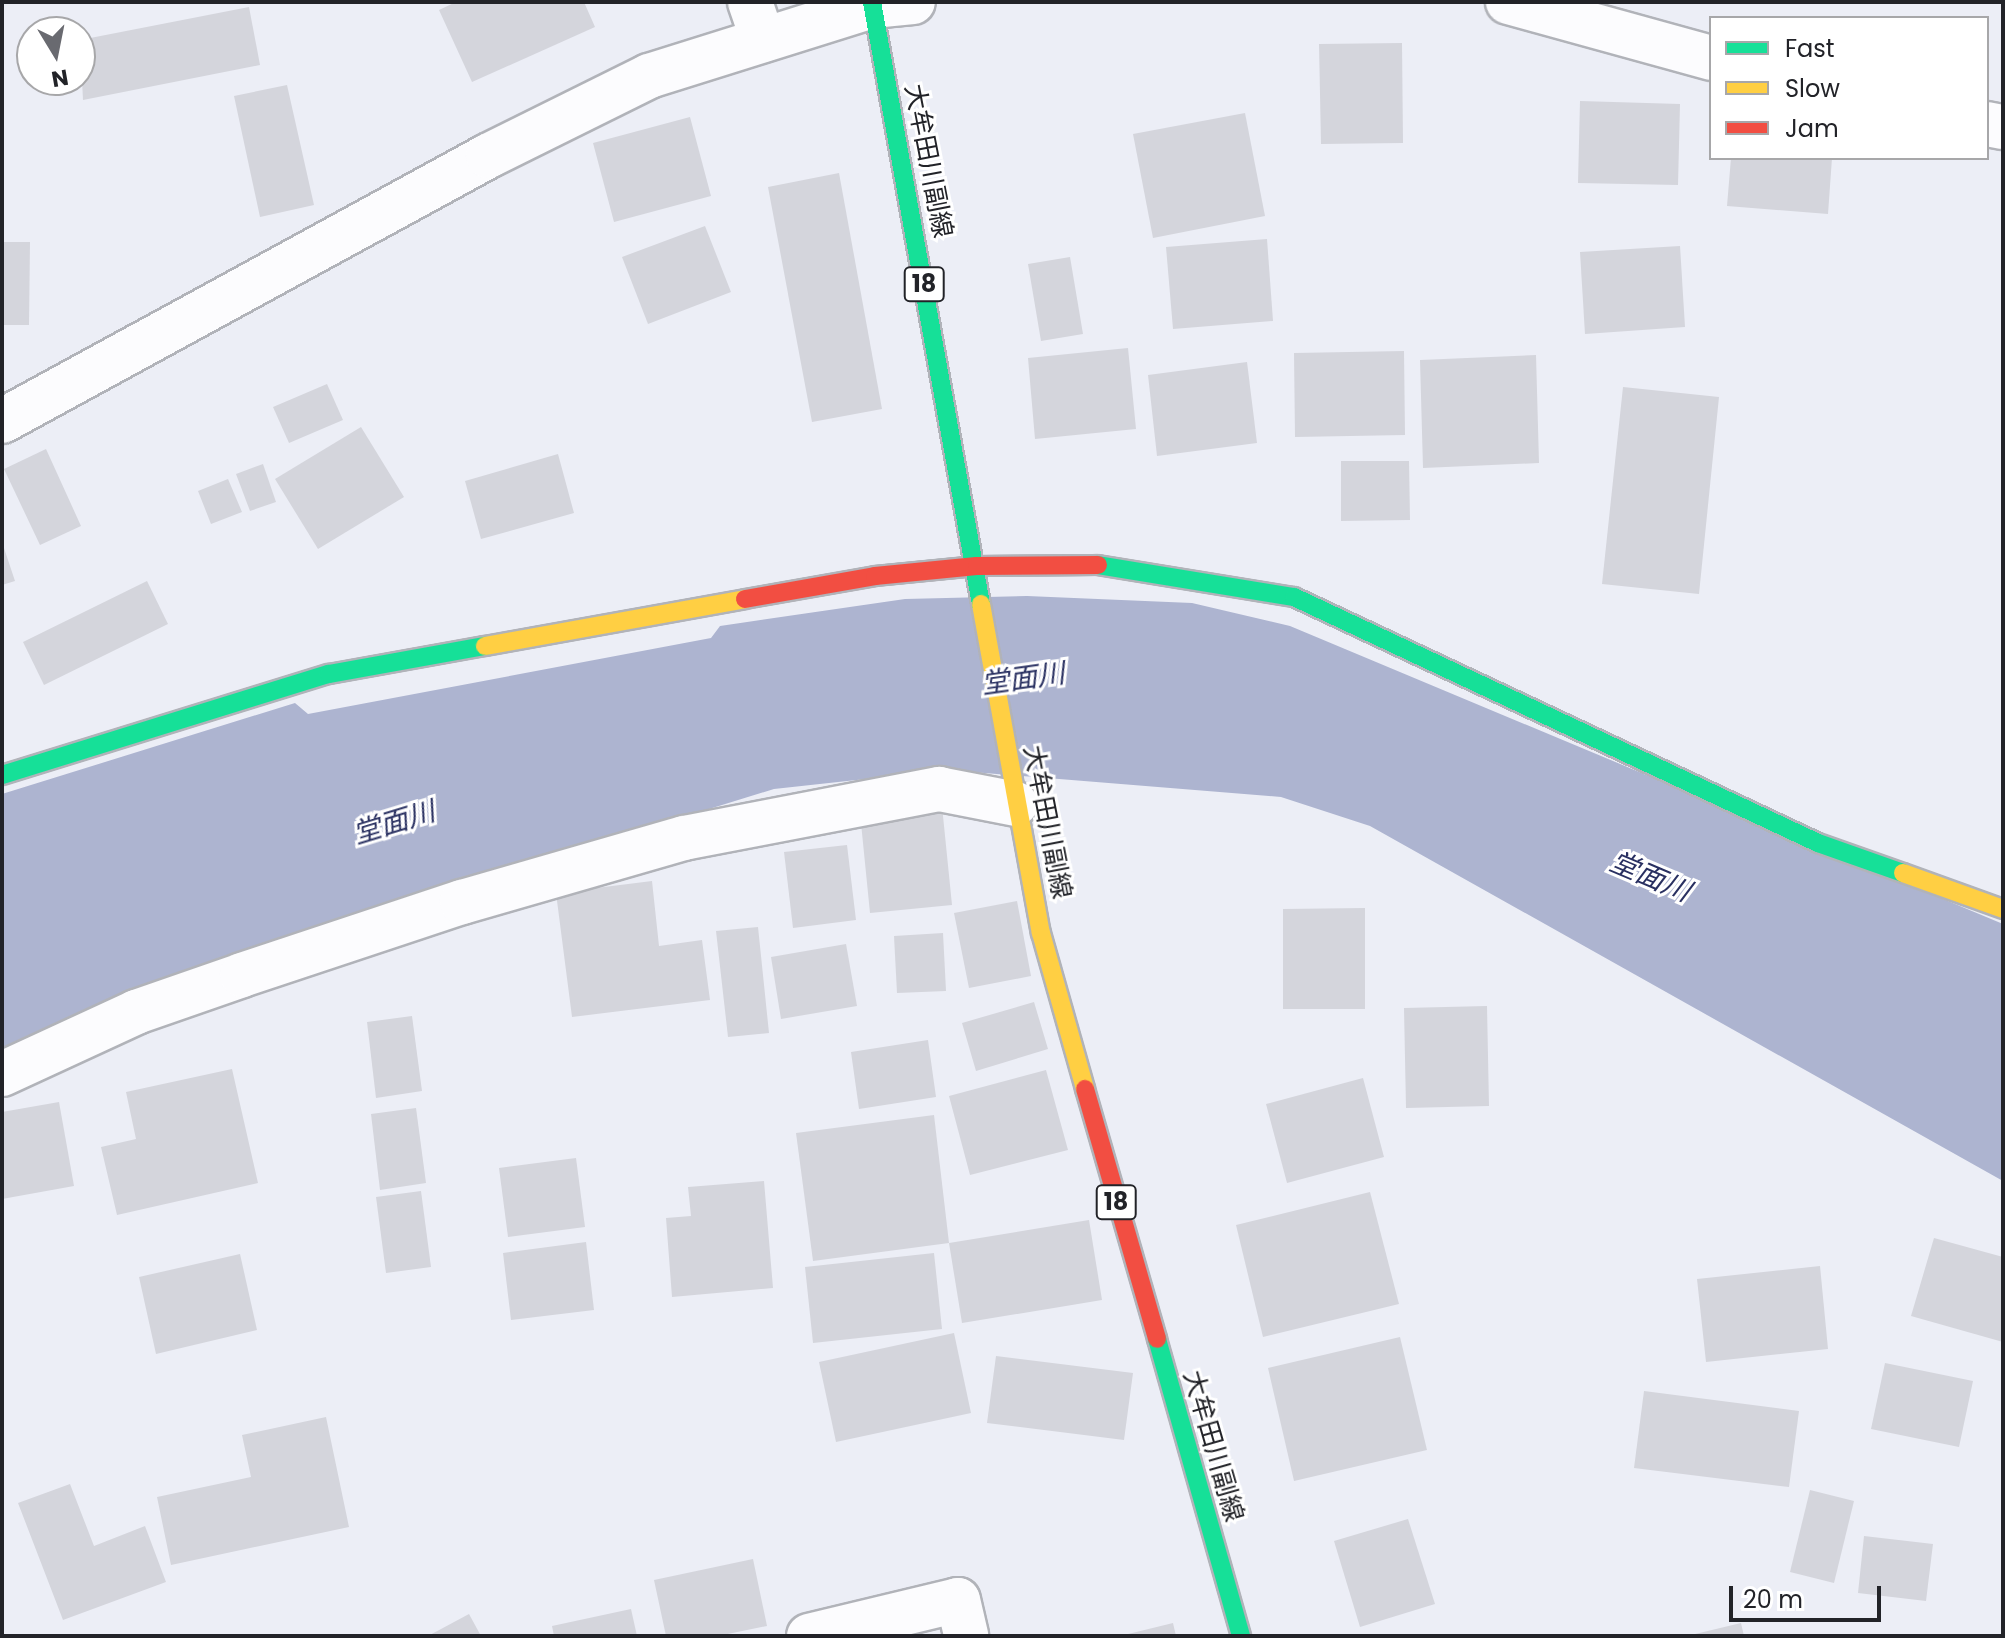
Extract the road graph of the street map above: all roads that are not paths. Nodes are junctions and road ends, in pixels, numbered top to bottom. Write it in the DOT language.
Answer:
graph roads {
  1 [pos="1508,2"];
  2 [pos="886,3"];
  3 [pos="757,21"];
  4 [pos="1709,57"];
  5 [pos="2,421"];
  6 [pos="977,566"];
  7 [pos="2,775"];
  8 [pos="1012,783"];
  9 [pos="2003,909"];
  10 [pos="2,1074"];
  11 [pos="809,1636"];
  12 [pos="966,1636"];
  13 [pos="1241,1636"];
  1 -- 4 [label="street"];
  2 -- 3 [label="street"];
  2 -- 6 [label="street, 大牟田川副線 / 18"];
  3 -- 5 [label="street"];
  6 -- 7 [label="street"];
  6 -- 8 [label="street, 大牟田川副線 / 18"];
  6 -- 9 [label="street"];
  8 -- 10 [label="street"];
  8 -- 13 [label="street, 大牟田川副線 / 18"];
  11 -- 12 [label="street"];
}
